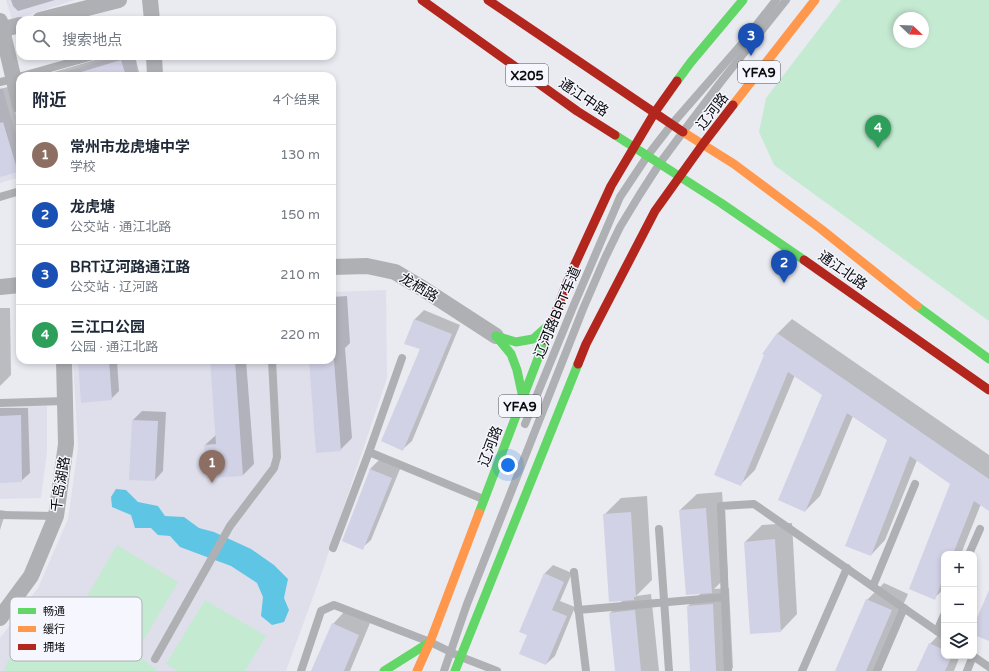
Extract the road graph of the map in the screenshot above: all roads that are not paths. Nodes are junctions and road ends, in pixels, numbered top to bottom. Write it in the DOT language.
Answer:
graph roads {
  1 [pos="119,0"];
  2 [pos="150,0"];
  3 [pos="422,0"];
  4 [pos="488,0"];
  5 [pos="743,0"];
  6 [pos="776,0"];
  7 [pos="786,0"];
  8 [pos="815,0"];
  9 [pos="56,16"];
  10 [pos="152,16"];
  11 [pos="16,25"];
  12 [pos="1,27"];
  13 [pos="79,60"];
  14 [pos="154,60"];
  15 [pos="36,72"];
  16 [pos="156,72"];
  17 [pos="14,78"];
  18 [pos="655,112"];
  19 [pos="672,124"];
  20 [pos="683,132"];
  21 [pos="704,144"];
  22 [pos="634,146"];
  23 [pos="648,155"];
  24 [pos="660,163"];
  25 [pos="680,176"];
  26 [pos="16,192"];
  27 [pos="0,197"];
  28 [pos="336,267"];
  29 [pos="16,286"];
  30 [pos="0,287"];
  31 [pos="552,322"];
  32 [pos="496,336"];
  33 [pos="402,358"];
  34 [pos="989,359"];
  35 [pos="64,364"];
  36 [pos="272,364"];
  37 [pos="989,390"];
  38 [pos="523,398"];
  39 [pos="65,401"];
  40 [pos="0,403"];
  41 [pos="522,430"];
  42 [pos="370,452"];
  43 [pos="915,484"];
  44 [pos="484,499"];
  45 [pos="0,515"];
  46 [pos="56,516"];
  47 [pos="659,529"];
  48 [pos="980,529"];
  49 [pos="481,531"];
  50 [pos="333,548"];
  51 [pos="970,551"];
  52 [pos="847,568"];
  53 [pos="574,572"];
  54 [pos="873,586"];
  55 [pos="16,597"];
  56 [pos="725,597"];
  57 [pos="664,602"];
  58 [pos="10,604"];
  59 [pos="904,608"];
  60 [pos="578,610"];
  61 [pos="0,618"];
  62 [pos="941,633"];
  63 [pos="434,646"];
  64 [pos="450,652"];
  65 [pos="461,657"];
  66 [pos="155,659"];
  67 [pos="972,659"];
  68 [pos="977,659"];
  69 [pos="989,667"];
  70 [pos="301,671"];
  71 [pos="384,671"];
  72 [pos="417,671"];
  73 [pos="444,671"];
  74 [pos="455,671"];
  75 [pos="462,671"];
  76 [pos="497,671"];
  77 [pos="586,671"];
  78 [pos="669,671"];
  79 [pos="728,671"];
  80 [pos="802,671"];
  81 [pos="878,671"];
  82 [pos="967,671"];
  1 -- 9 [label="street"];
  2 -- 10 [label="street"];
  3 -- 22 [label="main road, 通江中路 / X205"];
  4 -- 18 [label="main road, 通江中路 / X205"];
  5 -- 18 [label="main road, YFA9"];
  6 -- 19 [label="lane, 辽河路BRT车道"];
  7 -- 20 [label="lane, 辽河路BRT车道"];
  8 -- 21 [label="main road, 辽河路 / YFA9"];
  11 -- 12 [label="street"];
  12 -- 17 [label="street"];
  13 -- 15 [label="lane"];
  14 -- 16 [label="street"];
  18 -- 19 [label="main road, 通江中路"];
  18 -- 22 [label="main road, YFA9"];
  19 -- 20 [label="main road, 通江中路"];
  19 -- 23 [label="lane, 辽河路BRT车道"];
  20 -- 21 [label="main road, 通江北路"];
  20 -- 24 [label="lane, 辽河路BRT车道"];
  21 -- 25 [label="main road, YFA9"];
  21 -- 34 [label="main road, 通江北路"];
  22 -- 23 [label="main road, 通江中路"];
  22 -- 31 [label="main road, 辽河路 / YFA9"];
  23 -- 24 [label="main road, 通江中路"];
  23 -- 41 [label="lane, 辽河路BRT车道"];
  24 -- 25 [label="main road, 通江北路"];
  24 -- 64 [label="lane, 辽河路BRT车道"];
  25 -- 37 [label="main road, 通江北路"];
  25 -- 65 [label="main road, YFA9"];
  26 -- 27 [label="lane"];
  28 -- 32 [label="street, 龙栖路"];
  29 -- 30 [label="street"];
  31 -- 32 [label="main road"];
  31 -- 38 [label="main road, 辽河路 / YFA9"];
  32 -- 38 [label="main road"];
  33 -- 42 [label="lane"];
  35 -- 39 [label="street, 千岛湖路"];
  36 -- 66 [label="lane"];
  38 -- 44 [label="main road, 辽河路 / YFA9"];
  39 -- 40 [label="lane"];
  39 -- 46 [label="street, 千岛湖路"];
  42 -- 44 [label="lane"];
  42 -- 50 [label="lane"];
  43 -- 54 [label="lane"];
  44 -- 63 [label="main road, 辽河路 / YFA9"];
  45 -- 46 [label="lane"];
  46 -- 55 [label="street, 千岛湖路"];
  47 -- 57 [label="lane"];
  48 -- 51 [label="lane"];
  49 -- 63 [label="lane"];
  52 -- 54 [label="lane"];
  52 -- 56 [label="lane"];
  52 -- 80 [label="lane"];
  53 -- 60 [label="lane"];
  54 -- 59 [label="lane"];
  56 -- 57 [label="lane"];
  56 -- 79 [label="lane"];
  57 -- 60 [label="lane"];
  57 -- 78 [label="lane"];
  58 -- 61 [label="street, 千岛湖路"];
  59 -- 62 [label="lane"];
  59 -- 81 [label="lane"];
  60 -- 77 [label="lane"];
  63 -- 64 [label="lane"];
  63 -- 70 [label="lane"];
  63 -- 71 [label="main road"];
  63 -- 72 [label="main road, 辽河路 / YFA9"];
  64 -- 65 [label="lane"];
  64 -- 73 [label="lane, 辽河路BRT车道"];
  65 -- 74 [label="main road, YFA9"];
  65 -- 75 [label="main road"];
  65 -- 76 [label="lane"];
  67 -- 82 [label="lane"];
  68 -- 69 [label="lane"];
}
